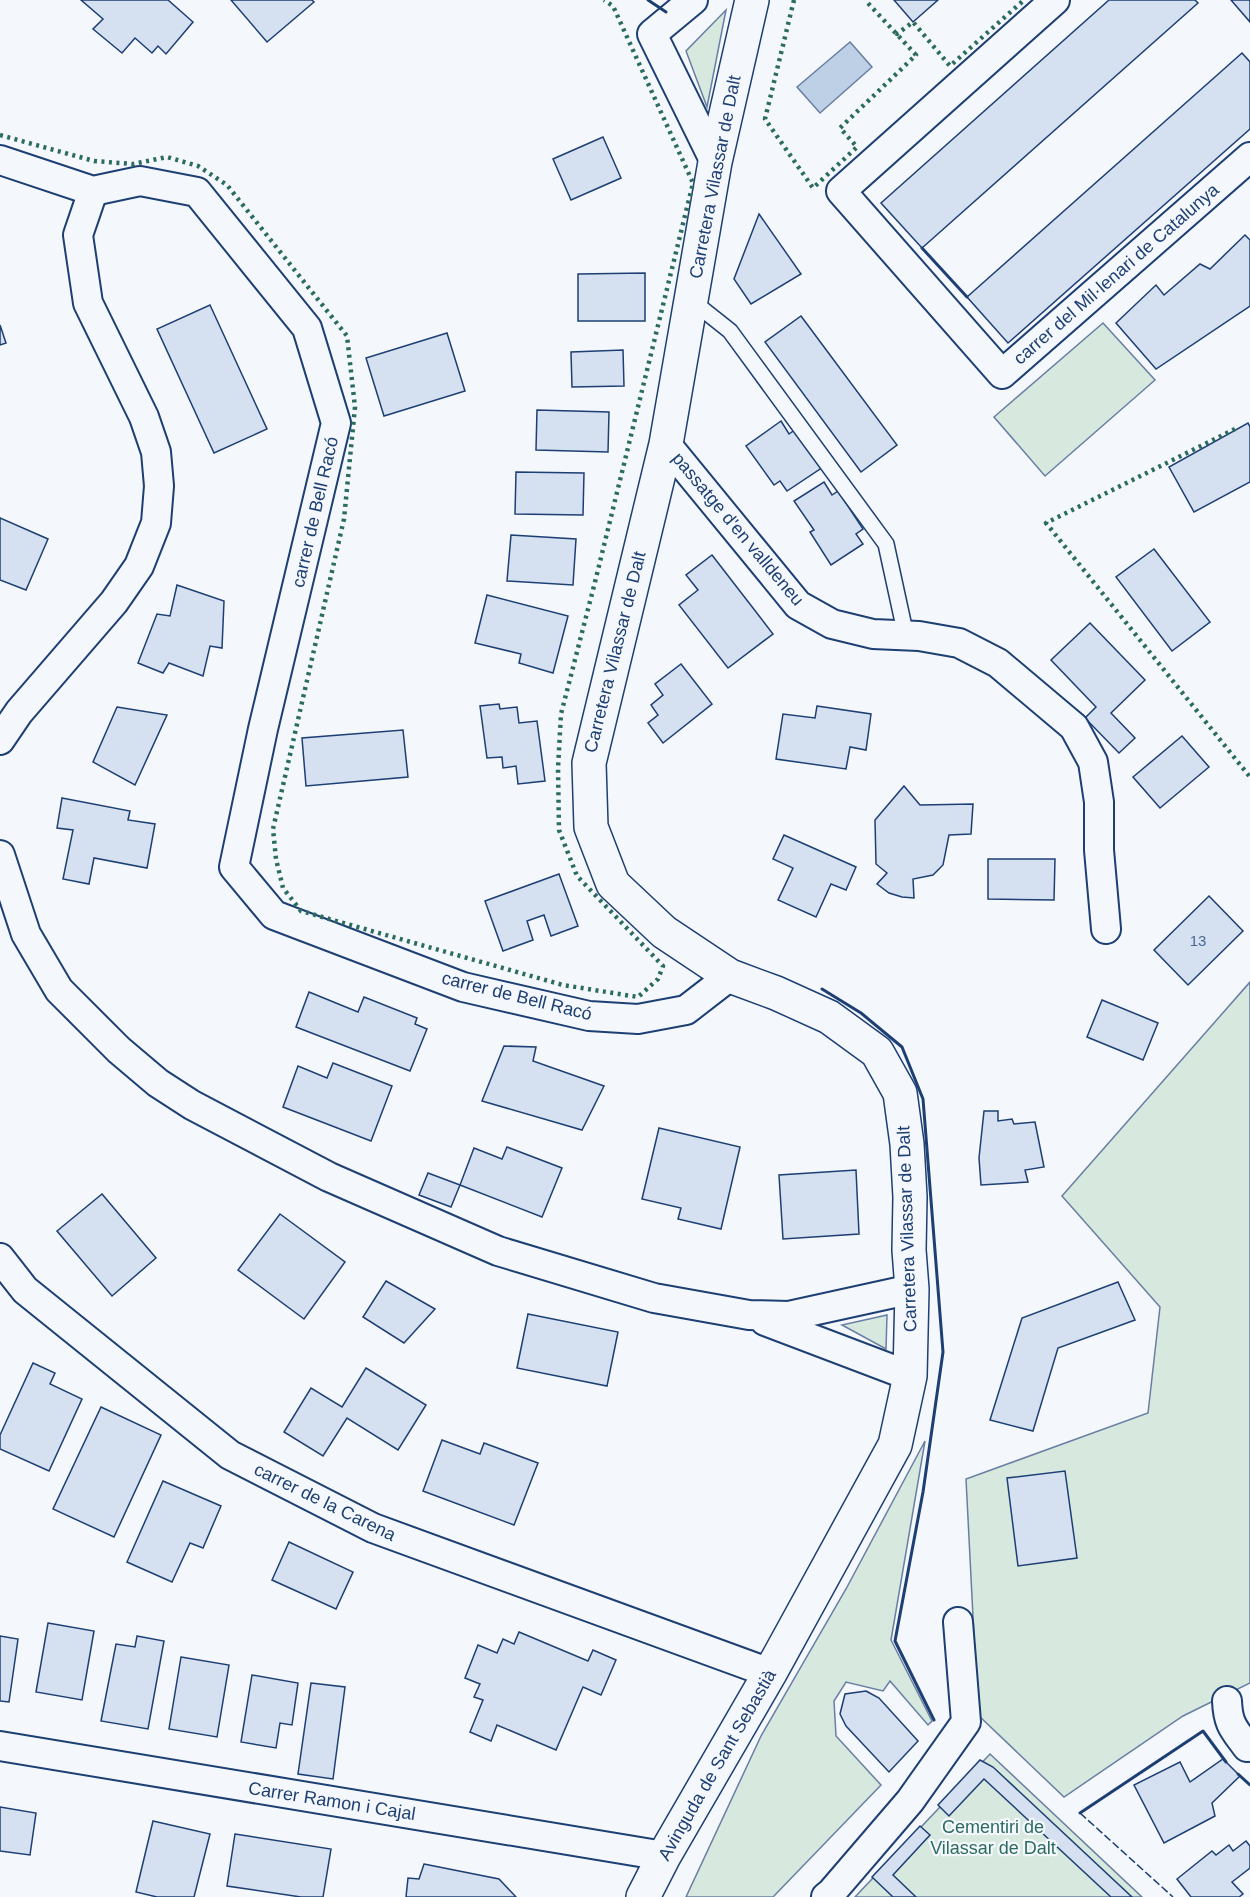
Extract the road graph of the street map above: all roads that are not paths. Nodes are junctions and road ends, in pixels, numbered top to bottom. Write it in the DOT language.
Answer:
graph roads {
  1 [pos="693,0"];
  2 [pos="753,0"];
  3 [pos="1054,0"];
  4 [pos="1250,157"];
  5 [pos="0,160"];
  6 [pos="715,162"];
  7 [pos="93,191"];
  8 [pos="691,300"];
  9 [pos="666,444"];
  10 [pos="906,636"];
  11 [pos="0,740"];
  12 [pos="0,855"];
  13 [pos="1107,929"];
  14 [pos="730,976"];
  15 [pos="0,1258"];
  16 [pos="12,1286"];
  17 [pos="912,1289"];
  18 [pos="749,1315"];
  19 [pos="910,1376"];
  20 [pos="958,1622"];
  21 [pos="791,1634"];
  22 [pos="770,1673"];
  23 [pos="1227,1701"];
  24 [pos="0,1746"];
  25 [pos="1249,1748"];
  26 [pos="664,1856"];
  27 [pos="643,1897"];
  28 [pos="826,1897"];
  1 -- 6 [label="street"];
  2 -- 6 [label="street, Carretera Vilassar de Dalt"];
  3 -- 4 [label="street, carrer del Mil·lenari de Catalunya"];
  5 -- 7 [label="street"];
  6 -- 8 [label="street, Carretera Vilassar de Dalt"];
  7 -- 11 [label="street"];
  7 -- 14 [label="street, carrer de Bell Racó"];
  8 -- 9 [label="street, Carretera Vilassar de Dalt"];
  8 -- 10 [label="lane"];
  9 -- 10 [label="street, passatge d'en valldeneu"];
  9 -- 14 [label="street, Carretera Vilassar de Dalt"];
  10 -- 13 [label="street, passatge d'en valldeneu"];
  12 -- 18 [label="street"];
  14 -- 17 [label="street, Carretera Vilassar de Dalt"];
  15 -- 16 [label="street, carrer de la Carena"];
  16 -- 22 [label="street, carrer de la Carena"];
  17 -- 18 [label="street"];
  17 -- 19 [label="street, Carretera Vilassar de Dalt"];
  18 -- 19 [label="street"];
  19 -- 21 [label="street, Carretera Vilassar de Dalt"];
  20 -- 28 [label="street"];
  21 -- 22 [label="street, Avinguda de Sant Sebastià"];
  22 -- 26 [label="street, Avinguda de Sant Sebastià"];
  23 -- 25 [label="street"];
  24 -- 26 [label="street, Carrer Ramon i Cajal"];
  26 -- 27 [label="street, Avinguda de Sant Sebastià"];
}
